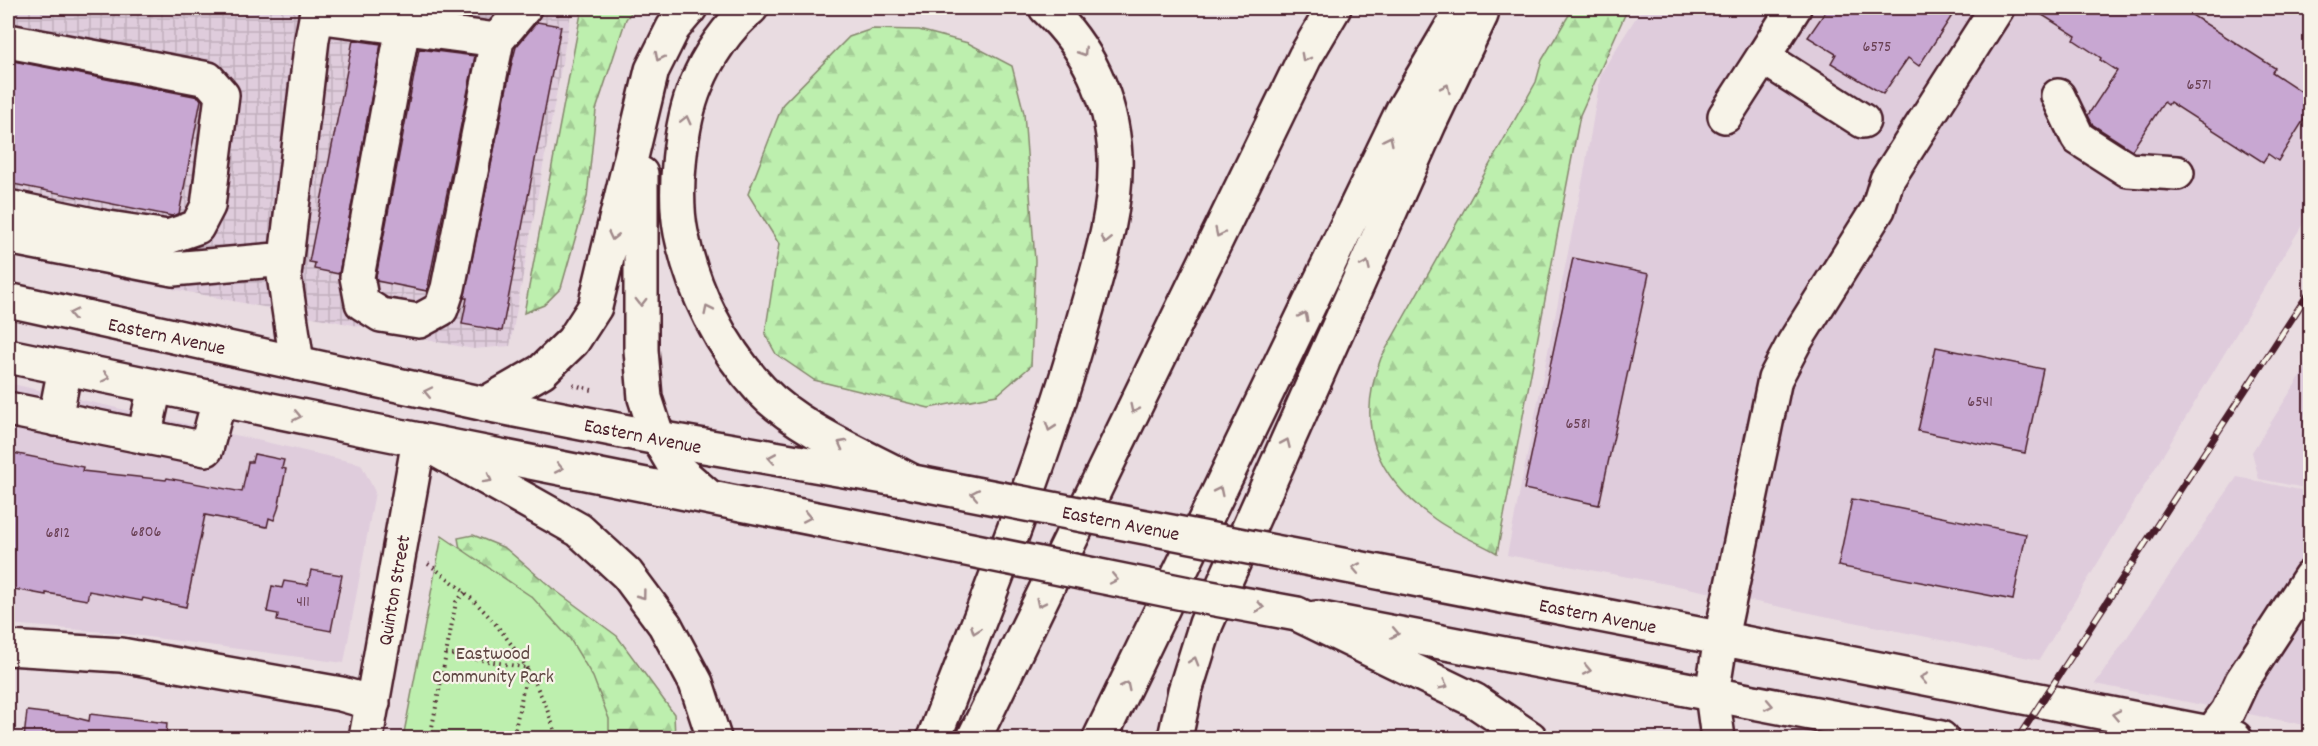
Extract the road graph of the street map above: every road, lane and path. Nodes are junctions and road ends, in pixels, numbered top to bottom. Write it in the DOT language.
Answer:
graph roads {
  1 [pos="524,8"];
  2 [pos="690,8"];
  3 [pos="751,8"];
  4 [pos="1046,8"];
  5 [pos="1334,8"];
  6 [pos="1463,8"];
  7 [pos="1485,8"];
  8 [pos="1794,8"];
  9 [pos="1997,8"];
  10 [pos="317,12"];
  11 [pos="403,27"];
  12 [pos="8,40"];
  13 [pos="497,40"];
  14 [pos="1763,57"];
  15 [pos="2058,96"];
  16 [pos="1725,116"];
  17 [pos="640,118"];
  18 [pos="1863,122"];
  19 [pos="2177,173"];
  20 [pos="8,207"];
  21 [pos="8,237"];
  22 [pos="286,259"];
  23 [pos="8,300"];
  24 [pos="8,356"];
  25 [pos="297,363"];
  26 [pos="65,368"];
  27 [pos="566,383"];
  28 [pos="155,387"];
  29 [pos="595,392"];
  30 [pos="219,400"];
  31 [pos="485,404"];
  32 [pos="8,409"];
  33 [pos="55,419"];
  34 [pos="144,437"];
  35 [pos="658,438"];
  36 [pos="419,440"];
  37 [pos="913,482"];
  38 [pos="709,497"];
  39 [pos="424,562"];
  40 [pos="2310,576"];
  41 [pos="465,592"];
  42 [pos="1297,614"];
  43 [pos="1721,638"];
  44 [pos="8,648"];
  45 [pos="446,654"];
  46 [pos="528,668"];
  47 [pos="1712,694"];
  48 [pos="373,703"];
  49 [pos="1863,732"];
  50 [pos="2223,736"];
  51 [pos="366,738"];
  52 [pos="430,738"];
  53 [pos="513,738"];
  54 [pos="557,738"];
  55 [pos="714,738"];
  56 [pos="934,738"];
  57 [pos="974,738"];
  58 [pos="1100,738"];
  59 [pos="1175,738"];
  60 [pos="1530,738"];
  61 [pos="1718,738"];
  62 [pos="1941,738"];
  1 -- 13 [label="main road"];
  2 -- 17 [label="main road, one-way"];
  37 -- 3 [label="main road, one-way"];
  4 -- 56 [label="main road, one-way"];
  5 -- 57 [label="main road, one-way"];
  58 -- 6 [label="main road, one-way"];
  59 -- 7 [label="main road, one-way"];
  8 -- 14 [label="main road"];
  9 -- 43 [label="main road"];
  10 -- 11 [label="main road"];
  10 -- 22 [label="main road"];
  11 -- 13 [label="main road"];
  11 -- 13 [label="main road"];
  12 -- 20 [label="main road"];
  14 -- 16 [label="main road"];
  14 -- 18 [label="main road"];
  15 -- 19 [label="main road"];
  17 -- 31 [label="main road, one-way"];
  17 -- 35 [label="main road, one-way"];
  21 -- 22 [label="main road"];
  22 -- 25 [label="main road"];
  25 -- 23 [label="main road, Eastern Avenue, one-way"];
  24 -- 26 [label="main road"];
  31 -- 25 [label="main road, Eastern Avenue, one-way"];
  26 -- 28 [label="main road, one-way"];
  26 -- 33 [label="main road"];
  27 -- 29 [label="path"];
  28 -- 30 [label="main road"];
  28 -- 34 [label="main road"];
  30 -- 34 [label="main road"];
  30 -- 36 [label="main road, one-way"];
  31 -- 35 [label="main road, Eastern Avenue"];
  32 -- 33 [label="main road"];
  33 -- 34 [label="main road"];
  37 -- 35 [label="main road, Eastern Avenue, one-way"];
  35 -- 38 [label="main road"];
  36 -- 38 [label="main road, one-way"];
  36 -- 48 [label="main road, Quinton Street"];
  36 -- 55 [label="main road, one-way"];
  43 -- 37 [label="main road, Eastern Avenue, one-way, bridge"];
  38 -- 42 [label="main road, one-way, bridge"];
  39 -- 41 [label="path"];
  40 -- 50 [label="main road"];
  41 -- 45 [label="path"];
  41 -- 46 [label="path"];
  42 -- 47 [label="main road, one-way"];
  42 -- 60 [label="main road, one-way"];
  43 -- 47 [label="main road"];
  50 -- 43 [label="main road, Eastern Avenue, one-way"];
  44 -- 48 [label="main road"];
  45 -- 46 [label="path"];
  45 -- 52 [label="path"];
  46 -- 53 [label="path"];
  46 -- 54 [label="path"];
  47 -- 49 [label="main road, one-way"];
  47 -- 61 [label="main road"];
  48 -- 51 [label="main road, Quinton Street"];
  49 -- 62 [label="main road"];
}
